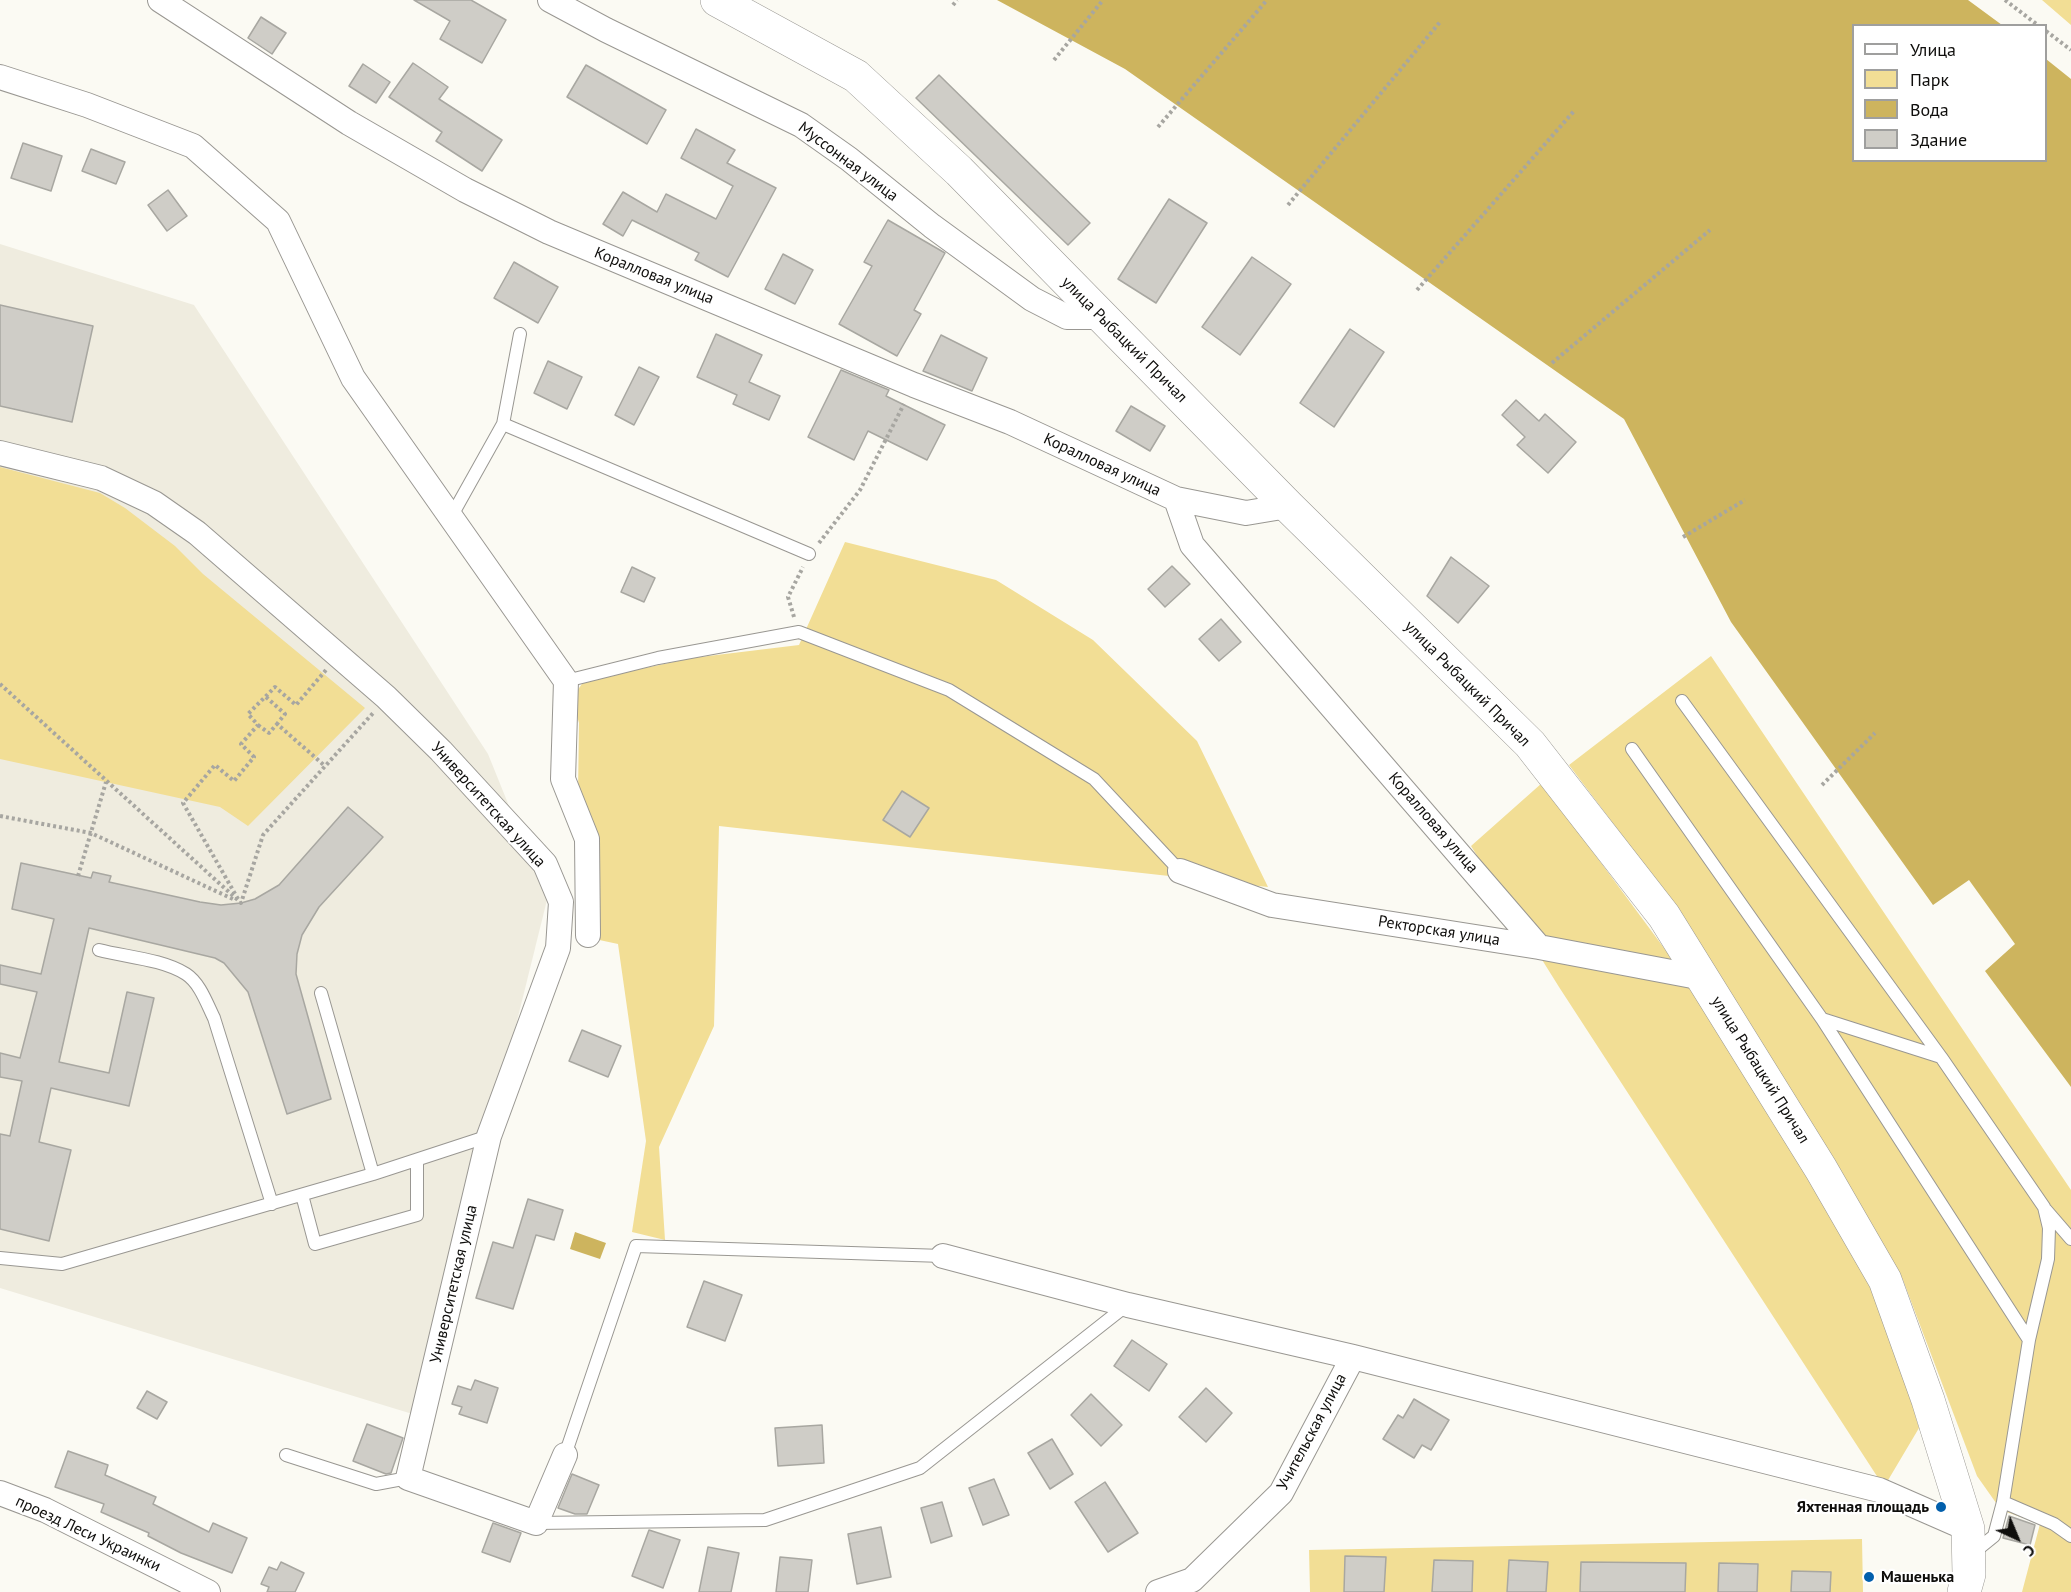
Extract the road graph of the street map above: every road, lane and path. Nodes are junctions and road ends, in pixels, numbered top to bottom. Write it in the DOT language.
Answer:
graph roads {
  1 [pos="159,0"];
  2 [pos="550,0"];
  3 [pos="717,0"];
  4 [pos="957,0"];
  5 [pos="1103,0"];
  6 [pos="1267,0"];
  7 [pos="2005,0"];
  8 [pos="953,5"];
  9 [pos="1440,22"];
  10 [pos="2036,24"];
  11 [pos="2047,32"];
  12 [pos="2071,50"];
  13 [pos="1054,60"];
  14 [pos="0,77"];
  15 [pos="1574,111"];
  16 [pos="1158,127"];
  17 [pos="1288,205"];
  18 [pos="1710,230"];
  19 [pos="1418,290"];
  20 [pos="1102,317"];
  21 [pos="520,334"];
  22 [pos="1552,363"];
  23 [pos="914,385"];
  24 [pos="503,424"];
  25 [pos="0,453"];
  26 [pos="1176,500"];
  27 [pos="1745,500"];
  28 [pos="1288,506"];
  29 [pos="450,517"];
  30 [pos="1683,537"];
  31 [pos="809,554"];
  32 [pos="799,632"];
  33 [pos="339,656"];
  34 [pos="566,681"];
  35 [pos="0,684"];
  36 [pos="266,697"];
  37 [pos="1682,701"];
  38 [pos="373,713"];
  39 [pos="277,724"];
  40 [pos="258,725"];
  41 [pos="1875,733"];
  42 [pos="1632,749"];
  43 [pos="325,766"];
  44 [pos="106,782"];
  45 [pos="1822,784"];
  46 [pos="0,816"];
  47 [pos="91,832"];
  48 [pos="1180,871"];
  49 [pos="78,876"];
  50 [pos="241,903"];
  51 [pos="588,935"];
  52 [pos="1539,947"];
  53 [pos="99,950"];
  54 [pos="1702,978"];
  55 [pos="321,993"];
  56 [pos="1822,1019"];
  57 [pos="1941,1057"];
  58 [pos="489,1136"];
  59 [pos="417,1160"];
  60 [pos="374,1174"];
  61 [pos="302,1195"];
  62 [pos="272,1204"];
  63 [pos="2044,1207"];
  64 [pos="2071,1239"];
  65 [pos="943,1256"];
  66 [pos="0,1258"];
  67 [pos="1128,1305"];
  68 [pos="2029,1340"];
  69 [pos="1353,1358"];
  70 [pos="286,1455"];
  71 [pos="565,1455"];
  72 [pos="408,1478"];
  73 [pos="0,1493"];
  74 [pos="2003,1502"];
  75 [pos="536,1523"];
  76 [pos="2071,1536"];
  77 [pos="1969,1542"];
  78 [pos="208,1592"];
  79 [pos="1158,1592"];
  80 [pos="1964,1592"];
  1 -- 23 [label="street, Коралловая улица"];
  2 -- 20 [label="street, Муссонная улица"];
  3 -- 20 [label="main road, улица Рыбацкий Причал"];
  4 -- 8 [label="path"];
  5 -- 13 [label="path"];
  6 -- 16 [label="path"];
  7 -- 10 [label="path"];
  9 -- 17 [label="path"];
  11 -- 12 [label="path"];
  14 -- 29 [label="street"];
  15 -- 19 [label="path"];
  18 -- 22 [label="path"];
  20 -- 28 [label="main road, улица Рыбацкий Причал"];
  21 -- 24 [label="lane"];
  23 -- 26 [label="street, Коралловая улица"];
  23 -- 31 [label="path"];
  24 -- 29 [label="lane"];
  24 -- 31 [label="lane"];
  25 -- 33 [label="street, Университетская улица"];
  26 -- 28 [label="street, Коралловая улица"];
  26 -- 52 [label="street, Коралловая улица"];
  27 -- 30 [label="path"];
  28 -- 54 [label="main road, улица Рыбацкий Причал"];
  29 -- 34 [label="street"];
  31 -- 32 [label="path"];
  32 -- 34 [label="lane"];
  32 -- 48 [label="lane"];
  33 -- 36 [label="path"];
  33 -- 58 [label="street, Университетская улица"];
  34 -- 51 [label="street"];
  35 -- 44 [label="path"];
  36 -- 39 [label="path"];
  36 -- 40 [label="path"];
  37 -- 57 [label="lane"];
  38 -- 43 [label="path"];
  39 -- 40 [label="path"];
  39 -- 43 [label="path"];
  40 -- 50 [label="path"];
  41 -- 45 [label="path"];
  42 -- 56 [label="lane"];
  43 -- 50 [label="path"];
  44 -- 47 [label="path"];
  44 -- 50 [label="path"];
  46 -- 47 [label="path"];
  47 -- 49 [label="path"];
  47 -- 50 [label="path"];
  48 -- 52 [label="street, Ректорская улица"];
  52 -- 54 [label="street, Ректорская улица"];
  53 -- 62 [label="lane"];
  54 -- 77 [label="main road, улица Рыбацкий Причал"];
  55 -- 60 [label="lane"];
  56 -- 57 [label="lane"];
  56 -- 68 [label="lane"];
  57 -- 63 [label="lane"];
  58 -- 59 [label="lane"];
  58 -- 72 [label="street, Университетская улица"];
  59 -- 60 [label="lane"];
  59 -- 61 [label="lane"];
  60 -- 61 [label="lane"];
  61 -- 62 [label="lane"];
  62 -- 66 [label="lane"];
  63 -- 64 [label="lane"];
  63 -- 68 [label="lane"];
  65 -- 67 [label="street"];
  65 -- 71 [label="lane"];
  67 -- 69 [label="street"];
  67 -- 75 [label="lane"];
  68 -- 74 [label="lane"];
  69 -- 77 [label="street"];
  69 -- 79 [label="street, Учительская улица"];
  70 -- 72 [label="lane"];
  71 -- 75 [label="street"];
  72 -- 75 [label="street"];
  73 -- 78 [label="street, проезд Леси Украинки"];
  74 -- 76 [label="lane"];
  74 -- 77 [label="lane"];
  77 -- 80 [label="main road"];
}
